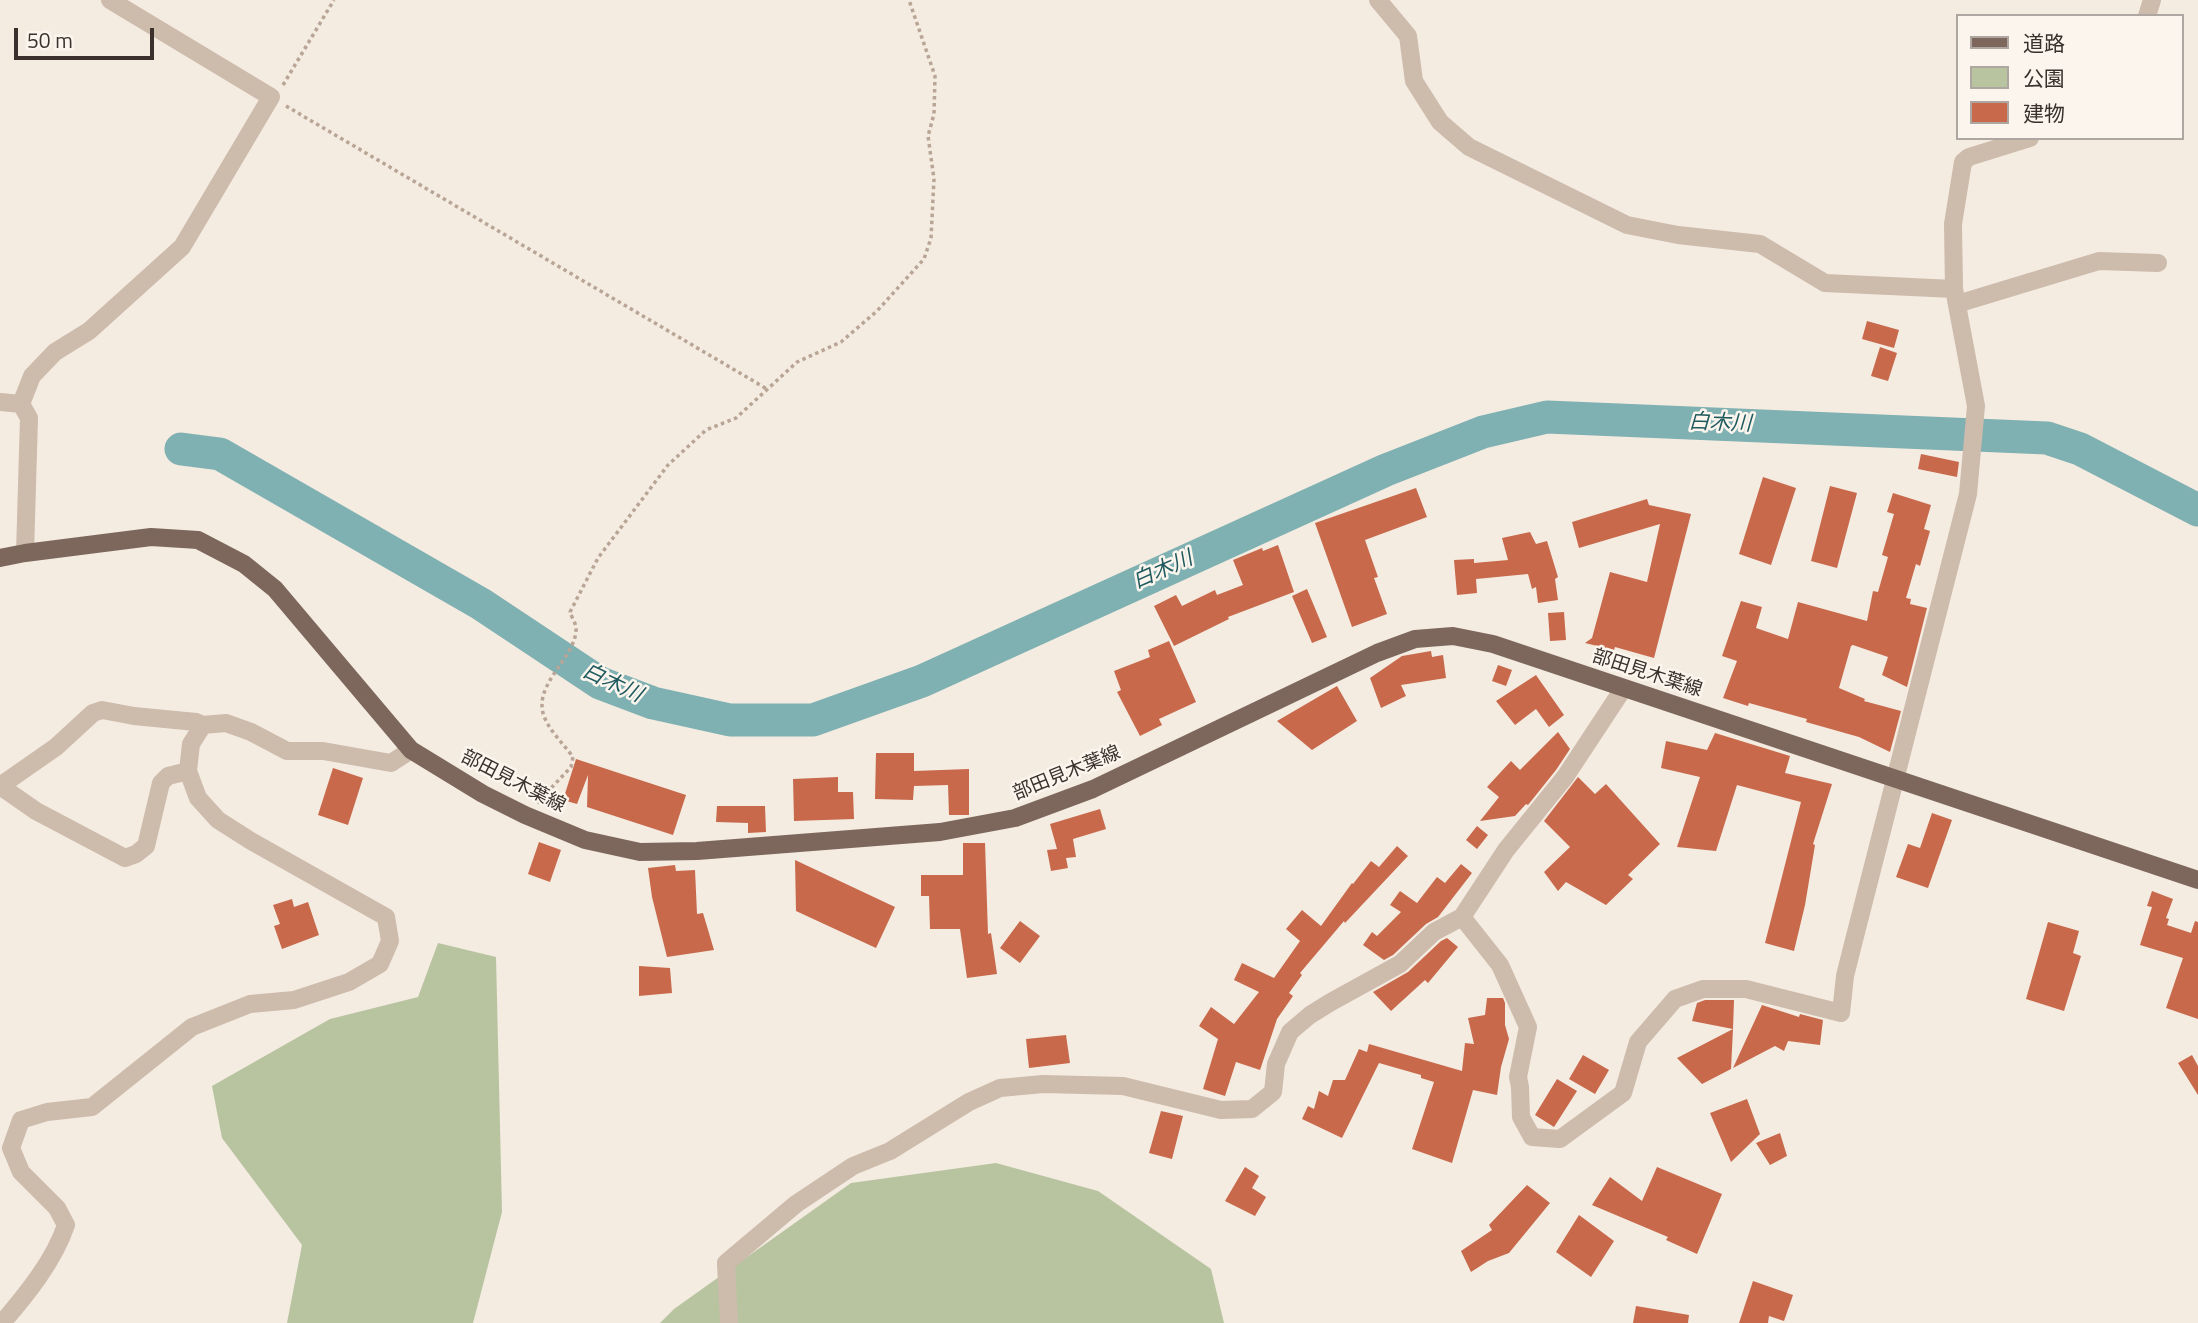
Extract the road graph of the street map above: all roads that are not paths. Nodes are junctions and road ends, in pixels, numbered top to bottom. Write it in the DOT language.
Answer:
graph roads {
  1 [pos="110,0"];
  2 [pos="1378,0"];
  3 [pos="2024,140"];
  4 [pos="2158,263"];
  5 [pos="1955,297"];
  6 [pos="0,402"];
  7 [pos="21,404"];
  8 [pos="25,553"];
  9 [pos="0,558"];
  10 [pos="1623,689"];
  11 [pos="203,725"];
  12 [pos="411,750"];
  13 [pos="188,771"];
  14 [pos="1894,778"];
  15 [pos="2198,880"];
  16 [pos="1462,917"];
  17 [pos="2,1323"];
  18 [pos="729,1323"];
  1 -- 7 [label="street"];
  2 -- 5 [label="street"];
  3 -- 5 [label="street"];
  4 -- 5 [label="street"];
  5 -- 14 [label="street"];
  6 -- 7 [label="street"];
  7 -- 8 [label="street"];
  8 -- 9 [label="main road, 部田見木葉線"];
  8 -- 12 [label="main road, 部田見木葉線"];
  10 -- 12 [label="main road, 部田見木葉線"];
  10 -- 14 [label="main road, 部田見木葉線"];
  10 -- 16 [label="street"];
  11 -- 12 [label="street"];
  11 -- 13 [label="street"];
  11 -- 13 [label="street"];
  13 -- 17 [label="street"];
  14 -- 15 [label="main road, 部田見木葉線"];
  14 -- 16 [label="street"];
  16 -- 18 [label="street"];
}
